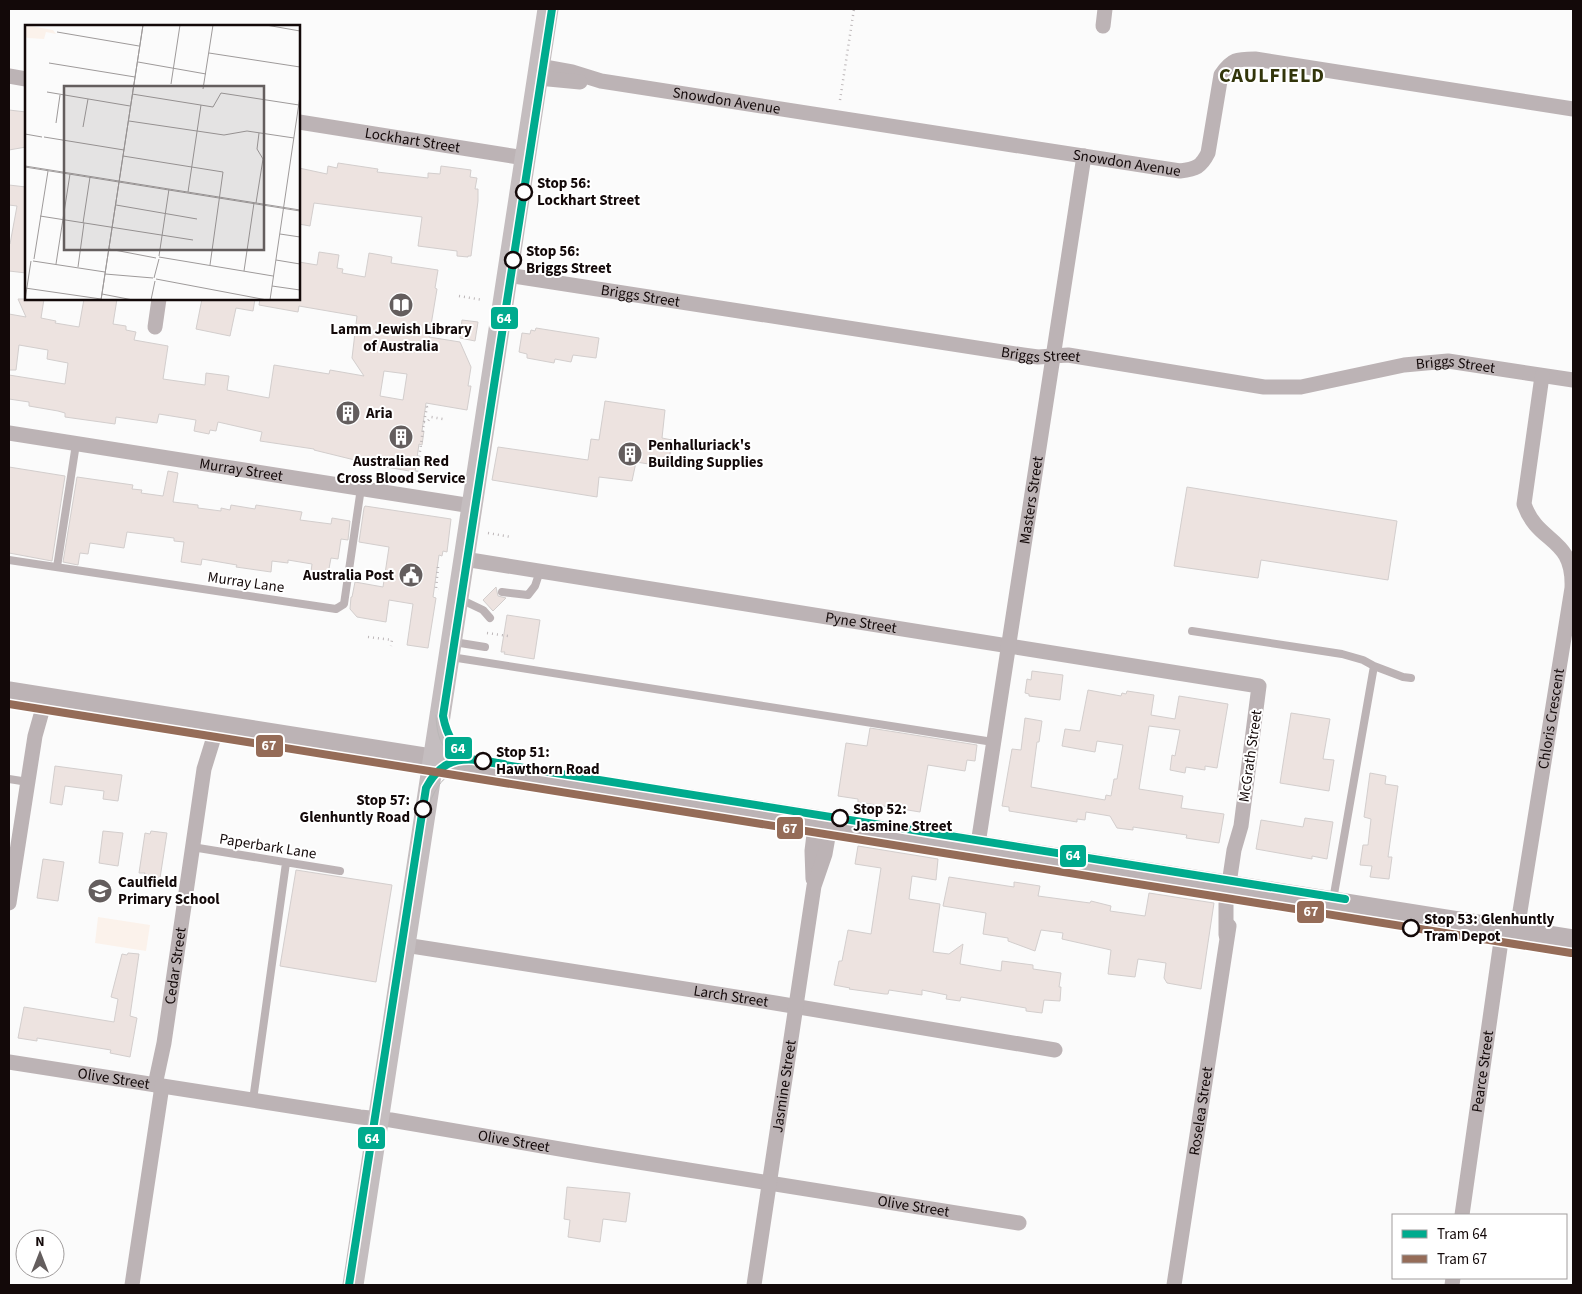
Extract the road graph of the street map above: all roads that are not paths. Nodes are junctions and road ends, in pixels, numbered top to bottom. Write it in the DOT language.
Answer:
graph roads {
  1 [pos="548,9"];
  2 [pos="1105,9"];
  3 [pos="1103,26"];
  4 [pos="538,72"];
  5 [pos="9,76"];
  6 [pos="25,79"];
  7 [pos="1573,109"];
  8 [pos="300,122"];
  9 [pos="1084,156"];
  10 [pos="525,158"];
  11 [pos="507,275"];
  12 [pos="159,300"];
  13 [pos="155,327"];
  14 [pos="1054,356"];
  15 [pos="1542,376"];
  16 [pos="1573,380"];
  17 [pos="9,434"];
  18 [pos="76,444"];
  19 [pos="361,488"];
  20 [pos="472,506"];
  21 [pos="464,559"];
  22 [pos="9,560"];
  23 [pos="57,568"];
  24 [pos="540,571"];
  25 [pos="502,592"];
  26 [pos="449,594"];
  27 [pos="490,618"];
  28 [pos="1192,631"];
  29 [pos="1009,646"];
  30 [pos="485,647"];
  31 [pos="450,649"];
  32 [pos="1374,666"];
  33 [pos="1411,678"];
  34 [pos="1260,686"];
  35 [pos="9,691"];
  36 [pos="41,696"];
  37 [pos="212,723"];
  38 [pos="994,742"];
  39 [pos="433,758"];
  40 [pos="9,779"];
  41 [pos="28,782"];
  42 [pos="823,819"];
  43 [pos="978,844"];
  44 [pos="192,848"];
  45 [pos="286,863"];
  46 [pos="340,871"];
  47 [pos="1233,884"];
  48 [pos="1333,900"];
  49 [pos="9,903"];
  50 [pos="1510,929"];
  51 [pos="1573,939"];
  52 [pos="405,945"];
  53 [pos="795,1007"];
  54 [pos="1055,1050"];
  55 [pos="9,1062"];
  56 [pos="161,1086"];
  57 [pos="253,1100"];
  58 [pos="379,1119"];
  59 [pos="768,1183"];
  60 [pos="1462,1214"];
  61 [pos="1019,1223"];
  62 [pos="132,1285"];
  63 [pos="353,1285"];
  64 [pos="754,1285"];
  65 [pos="1174,1285"];
  1 -- 4 [label="main road"];
  2 -- 3 [label="street"];
  4 -- 9 [label="street, Snowdon Avenue"];
  4 -- 10 [label="main road"];
  5 -- 6 [label="street"];
  7 -- 9 [label="street, Snowdon Avenue"];
  8 -- 10 [label="street, Lockhart Street"];
  9 -- 14 [label="street, Masters Street"];
  10 -- 11 [label="main road"];
  11 -- 14 [label="street, Briggs Street"];
  11 -- 20 [label="main road"];
  12 -- 13 [label="street"];
  14 -- 15 [label="street, Briggs Street"];
  14 -- 29 [label="street, Masters Street"];
  15 -- 16 [label="street, Briggs Street"];
  15 -- 50 [label="street, Chloris Crescent"];
  17 -- 18 [label="street, Murray Street"];
  18 -- 19 [label="street, Murray Street"];
  18 -- 23 [label="lane"];
  19 -- 20 [label="street, Murray Street"];
  19 -- 23 [label="lane, Murray Lane"];
  20 -- 21 [label="main road"];
  21 -- 24 [label="street, Pyne Street"];
  21 -- 26 [label="main road"];
  22 -- 23 [label="lane, Murray Lane"];
  24 -- 25 [label="lane"];
  24 -- 29 [label="street, Pyne Street"];
  26 -- 27 [label="lane"];
  26 -- 31 [label="main road"];
  28 -- 32 [label="lane"];
  29 -- 34 [label="street, Pyne Street"];
  29 -- 38 [label="street, Masters Street"];
  30 -- 31 [label="lane"];
  31 -- 38 [label="lane"];
  31 -- 39 [label="main road"];
  32 -- 33 [label="lane"];
  32 -- 48 [label="lane"];
  34 -- 47 [label="street, McGrath Street"];
  35 -- 36 [label="street"];
  36 -- 37 [label="street"];
  36 -- 41 [label="street"];
  37 -- 39 [label="street"];
  37 -- 44 [label="street, Cedar Street"];
  38 -- 43 [label="street, Masters Street"];
  39 -- 42 [label="street"];
  39 -- 52 [label="main road"];
  40 -- 41 [label="lane"];
  41 -- 49 [label="street"];
  42 -- 43 [label="street"];
  42 -- 53 [label="street, Jasmine Street"];
  43 -- 47 [label="street"];
  44 -- 45 [label="lane, Paperbark Lane"];
  44 -- 56 [label="street, Cedar Street"];
  45 -- 46 [label="lane, Paperbark Lane"];
  45 -- 57 [label="lane"];
  47 -- 48 [label="street"];
  47 -- 65 [label="street, Roselea Street"];
  48 -- 50 [label="street"];
  50 -- 51 [label="street"];
  50 -- 60 [label="street, Pearce Street"];
  52 -- 53 [label="street, Larch Street"];
  52 -- 58 [label="main road"];
  53 -- 54 [label="street, Larch Street"];
  53 -- 59 [label="street, Jasmine Street"];
  55 -- 56 [label="street, Olive Street"];
  56 -- 57 [label="street, Olive Street"];
  56 -- 62 [label="street, Cedar Street"];
  57 -- 58 [label="street, Olive Street"];
  58 -- 59 [label="street, Olive Street"];
  58 -- 63 [label="main road"];
  59 -- 61 [label="street, Olive Street"];
  59 -- 64 [label="street, Jasmine Street"];
}
